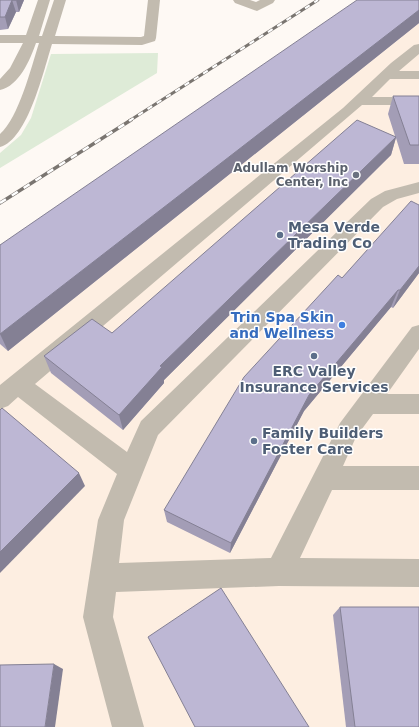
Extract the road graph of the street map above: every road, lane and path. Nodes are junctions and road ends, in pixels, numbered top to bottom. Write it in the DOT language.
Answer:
graph roads {
  1 [pos="44,0"];
  2 [pos="60,0"];
  3 [pos="154,0"];
  4 [pos="239,0"];
  5 [pos="269,0"];
  6 [pos="0,39"];
  7 [pos="30,40"];
  8 [pos="46,41"];
  9 [pos="419,48"];
  10 [pos="387,75"];
  11 [pos="419,75"];
  12 [pos="2,85"];
  13 [pos="31,87"];
  14 [pos="358,101"];
  15 [pos="419,101"];
  16 [pos="0,142"];
  17 [pos="419,188"];
  18 [pos="418,335"];
  19 [pos="9,392"];
  20 [pos="368,404"];
  21 [pos="419,404"];
  22 [pos="132,470"];
  23 [pos="325,478"];
  24 [pos="419,478"];
  25 [pos="279,572"];
  26 [pos="419,573"];
  27 [pos="103,578"];
  28 [pos="128,727"];
  1 -- 7 [label="street"];
  2 -- 8 [label="street"];
  3 -- 8 [label="street"];
  4 -- 5 [label="street"];
  6 -- 7 [label="street"];
  7 -- 8 [label="street"];
  7 -- 12 [label="street"];
  8 -- 13 [label="street"];
  9 -- 10 [label="street"];
  10 -- 11 [label="street"];
  10 -- 14 [label="street"];
  12 -- 13 [label="street"];
  13 -- 16 [label="street"];
  14 -- 15 [label="street"];
  14 -- 19 [label="street"];
  17 -- 22 [label="street"];
  18 -- 20 [label="street"];
  19 -- 22 [label="street"];
  20 -- 21 [label="street"];
  20 -- 23 [label="street"];
  22 -- 27 [label="street"];
  23 -- 24 [label="street"];
  23 -- 25 [label="street"];
  25 -- 26 [label="street"];
  25 -- 27 [label="street"];
  27 -- 28 [label="street"];
}
